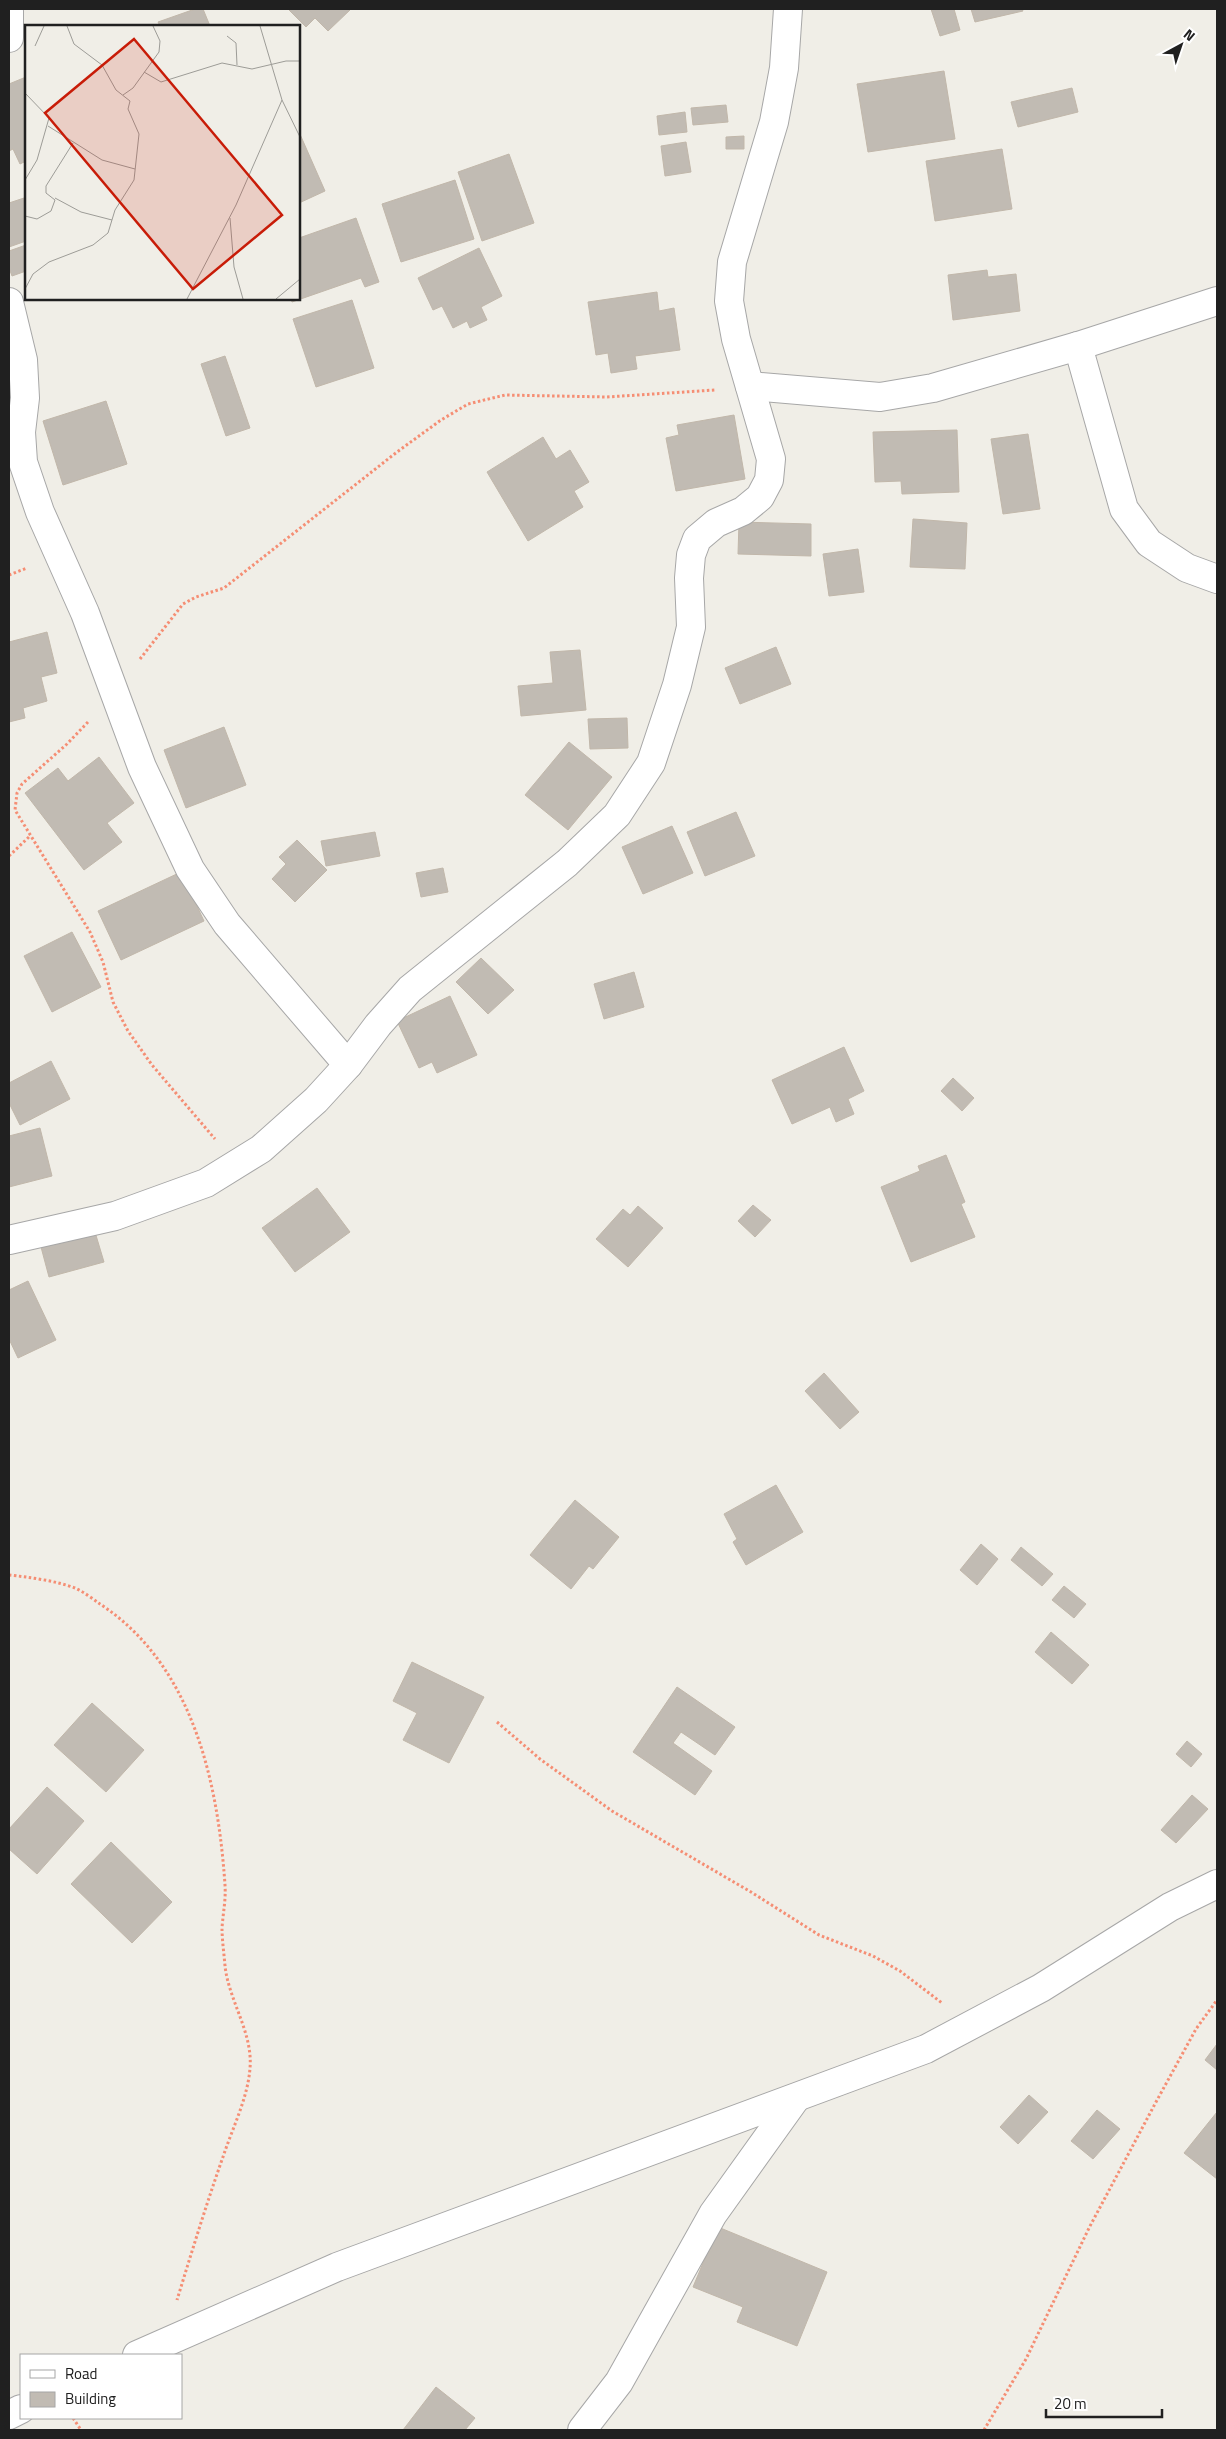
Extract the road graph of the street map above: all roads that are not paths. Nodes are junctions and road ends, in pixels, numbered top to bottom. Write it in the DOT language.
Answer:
graph roads {
  1 [pos="788,9"];
  2 [pos="9,11"];
  3 [pos="9,38"];
  4 [pos="1217,301"];
  5 [pos="9,302"];
  6 [pos="1078,346"];
  7 [pos="750,386"];
  8 [pos="15,434"];
  9 [pos="1217,579"];
  10 [pos="348,1065"];
  11 [pos="9,1240"];
  12 [pos="1217,1884"];
  13 [pos="796,2098"];
  14 [pos="139,2354"];
  15 [pos="582,2430"];
  1 -- 7 [label="street"];
  2 -- 3 [label="street"];
  4 -- 6 [label="street"];
  5 -- 8 [label="street"];
  6 -- 7 [label="street"];
  6 -- 9 [label="street"];
  7 -- 10 [label="street"];
  8 -- 10 [label="street"];
  10 -- 11 [label="street"];
  12 -- 13 [label="street"];
  13 -- 14 [label="street"];
  13 -- 15 [label="street"];
}
